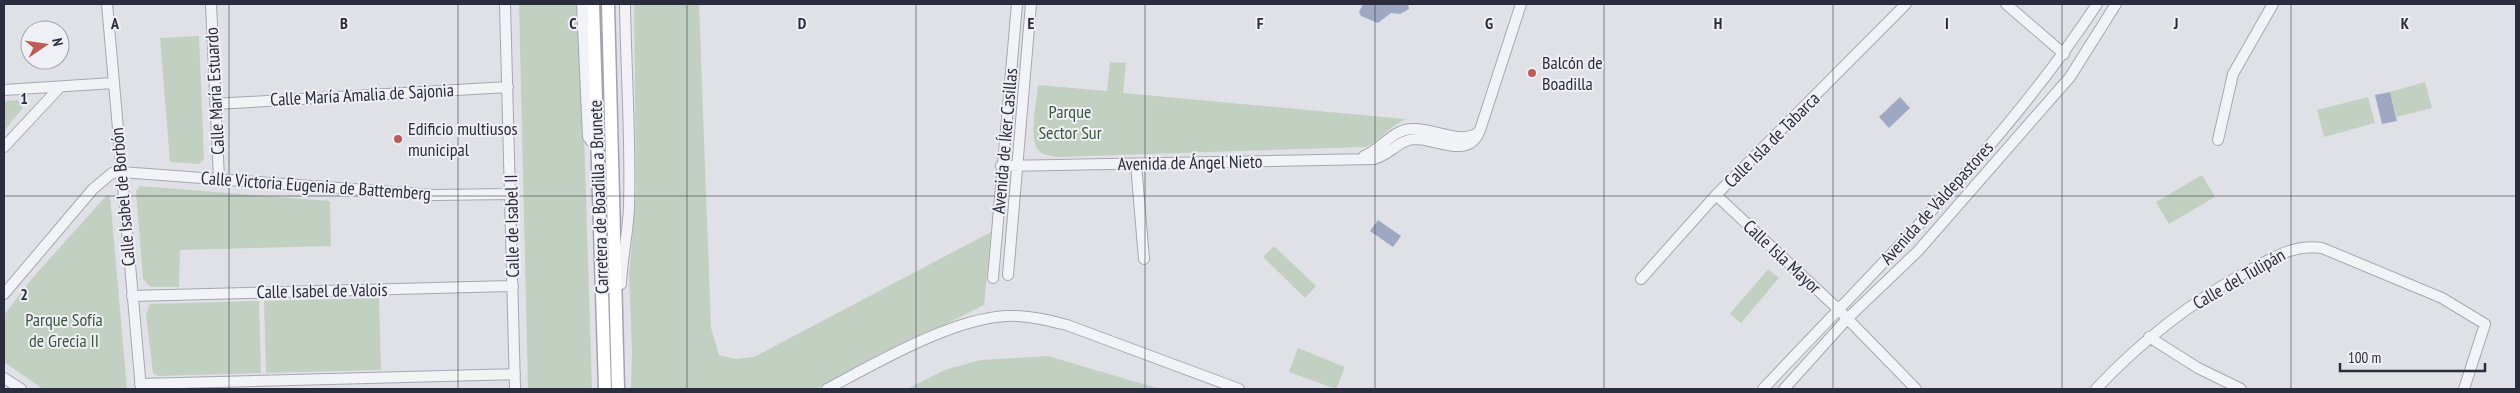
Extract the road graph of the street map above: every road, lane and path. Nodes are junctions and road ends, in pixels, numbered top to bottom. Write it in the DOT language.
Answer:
graph roads {
  1 [pos="106,4"];
  2 [pos="210,4"];
  3 [pos="506,4"];
  4 [pos="582,4"];
  5 [pos="594,4"];
  6 [pos="608,4"];
  7 [pos="627,4"];
  8 [pos="1017,4"];
  9 [pos="1032,4"];
  10 [pos="1521,4"];
  11 [pos="1906,4"];
  12 [pos="2006,4"];
  13 [pos="2097,4"];
  14 [pos="2116,4"];
  15 [pos="2273,4"];
  16 [pos="2064,54"];
  17 [pos="113,83"];
  18 [pos="60,87"];
  19 [pos="508,87"];
  20 [pos="4,90"];
  21 [pos="216,104"];
  22 [pos="2218,140"];
  23 [pos="4,147"];
  24 [pos="598,150"];
  25 [pos="1136,164"];
  26 [pos="1001,166"];
  27 [pos="1018,166"];
  28 [pos="122,172"];
  29 [pos="219,179"];
  30 [pos="511,194"];
  31 [pos="1716,196"];
  32 [pos="1144,259"];
  33 [pos="1008,276"];
  34 [pos="994,278"];
  35 [pos="1641,279"];
  36 [pos="513,286"];
  37 [pos="4,294"];
  38 [pos="132,296"];
  39 [pos="1838,309"];
  40 [pos="1847,319"];
  41 [pos="2149,337"];
  42 [pos="617,347"];
  43 [pos="515,374"];
  44 [pos="4,378"];
  45 [pos="140,387"];
  46 [pos="21,389"];
  47 [pos="515,389"];
  48 [pos="604,389"];
  49 [pos="618,389"];
  50 [pos="827,389"];
  51 [pos="1240,389"];
  52 [pos="1763,389"];
  53 [pos="1784,389"];
  54 [pos="1916,389"];
  55 [pos="2096,389"];
  56 [pos="2241,389"];
  57 [pos="2464,389"];
  1 -- 17 [label="street, Calle Isabel de Borbón"];
  2 -- 21 [label="street, Calle María Estuardo"];
  3 -- 19 [label="street, Calle de Isabel II"];
  4 -- 24 [label="street"];
  5 -- 24 [label="main road, Carretera de Boadilla a Brunete"];
  6 -- 42 [label="main road, Carretera de Boadilla a Brunete"];
  7 -- 42 [label="street"];
  8 -- 26 [label="street, Avenida de Íker Casillas"];
  9 -- 27 [label="street, Avenida de Íker Casillas"];
  10 -- 25 [label="street, Avenida de Ángel Nieto"];
  11 -- 31 [label="street, Calle Isla de Tabarca"];
  12 -- 16 [label="street"];
  13 -- 16 [label="street, Avenida de Valdepastores"];
  14 -- 40 [label="street, Avenida de Valdepastores"];
  15 -- 22 [label="street"];
  16 -- 39 [label="street, Avenida de Valdepastores"];
  17 -- 18 [label="street"];
  17 -- 28 [label="street, Calle Isabel de Borbón"];
  18 -- 20 [label="street"];
  18 -- 23 [label="street"];
  19 -- 21 [label="street, Calle María Amalia de Sajonia"];
  19 -- 30 [label="street, Calle de Isabel II"];
  21 -- 29 [label="street, Calle María Estuardo"];
  24 -- 48 [label="main road, Carretera de Boadilla a Brunete"];
  25 -- 27 [label="street, Avenida de Ángel Nieto"];
  25 -- 32 [label="street"];
  26 -- 27 [label="street, Avenida de Ángel Nieto"];
  26 -- 34 [label="street, Avenida de Íker Casillas"];
  27 -- 33 [label="street, Avenida de Íker Casillas"];
  28 -- 29 [label="street, Calle Victoria Eugenia de Battemberg"];
  28 -- 37 [label="street"];
  28 -- 38 [label="street, Calle Isabel de Borbón"];
  29 -- 30 [label="street, Calle Victoria Eugenia de Battemberg"];
  30 -- 36 [label="street, Calle de Isabel II"];
  31 -- 35 [label="street, Calle Isla de Tabarca"];
  31 -- 39 [label="street, Calle Isla Mayor"];
  36 -- 38 [label="street, Calle Isabel de Valois"];
  36 -- 43 [label="street, Calle de Isabel II"];
  38 -- 45 [label="street, Calle Isabel de Borbón"];
  39 -- 40 [label="street, Calle Isla Mayor"];
  39 -- 52 [label="street, Avenida de Valdepastores"];
  40 -- 53 [label="street, Avenida de Valdepastores"];
  40 -- 54 [label="street, Calle Isla Mayor"];
  41 -- 55 [label="street, Calle del Tulipán"];
  41 -- 56 [label="street"];
  41 -- 57 [label="street, Calle del Tulipán"];
  42 -- 49 [label="main road, Carretera de Boadilla a Brunete"];
  43 -- 45 [label="street"];
  43 -- 47 [label="street, Calle de Isabel II"];
  44 -- 46 [label="street"];
  50 -- 51 [label="street"];
}
